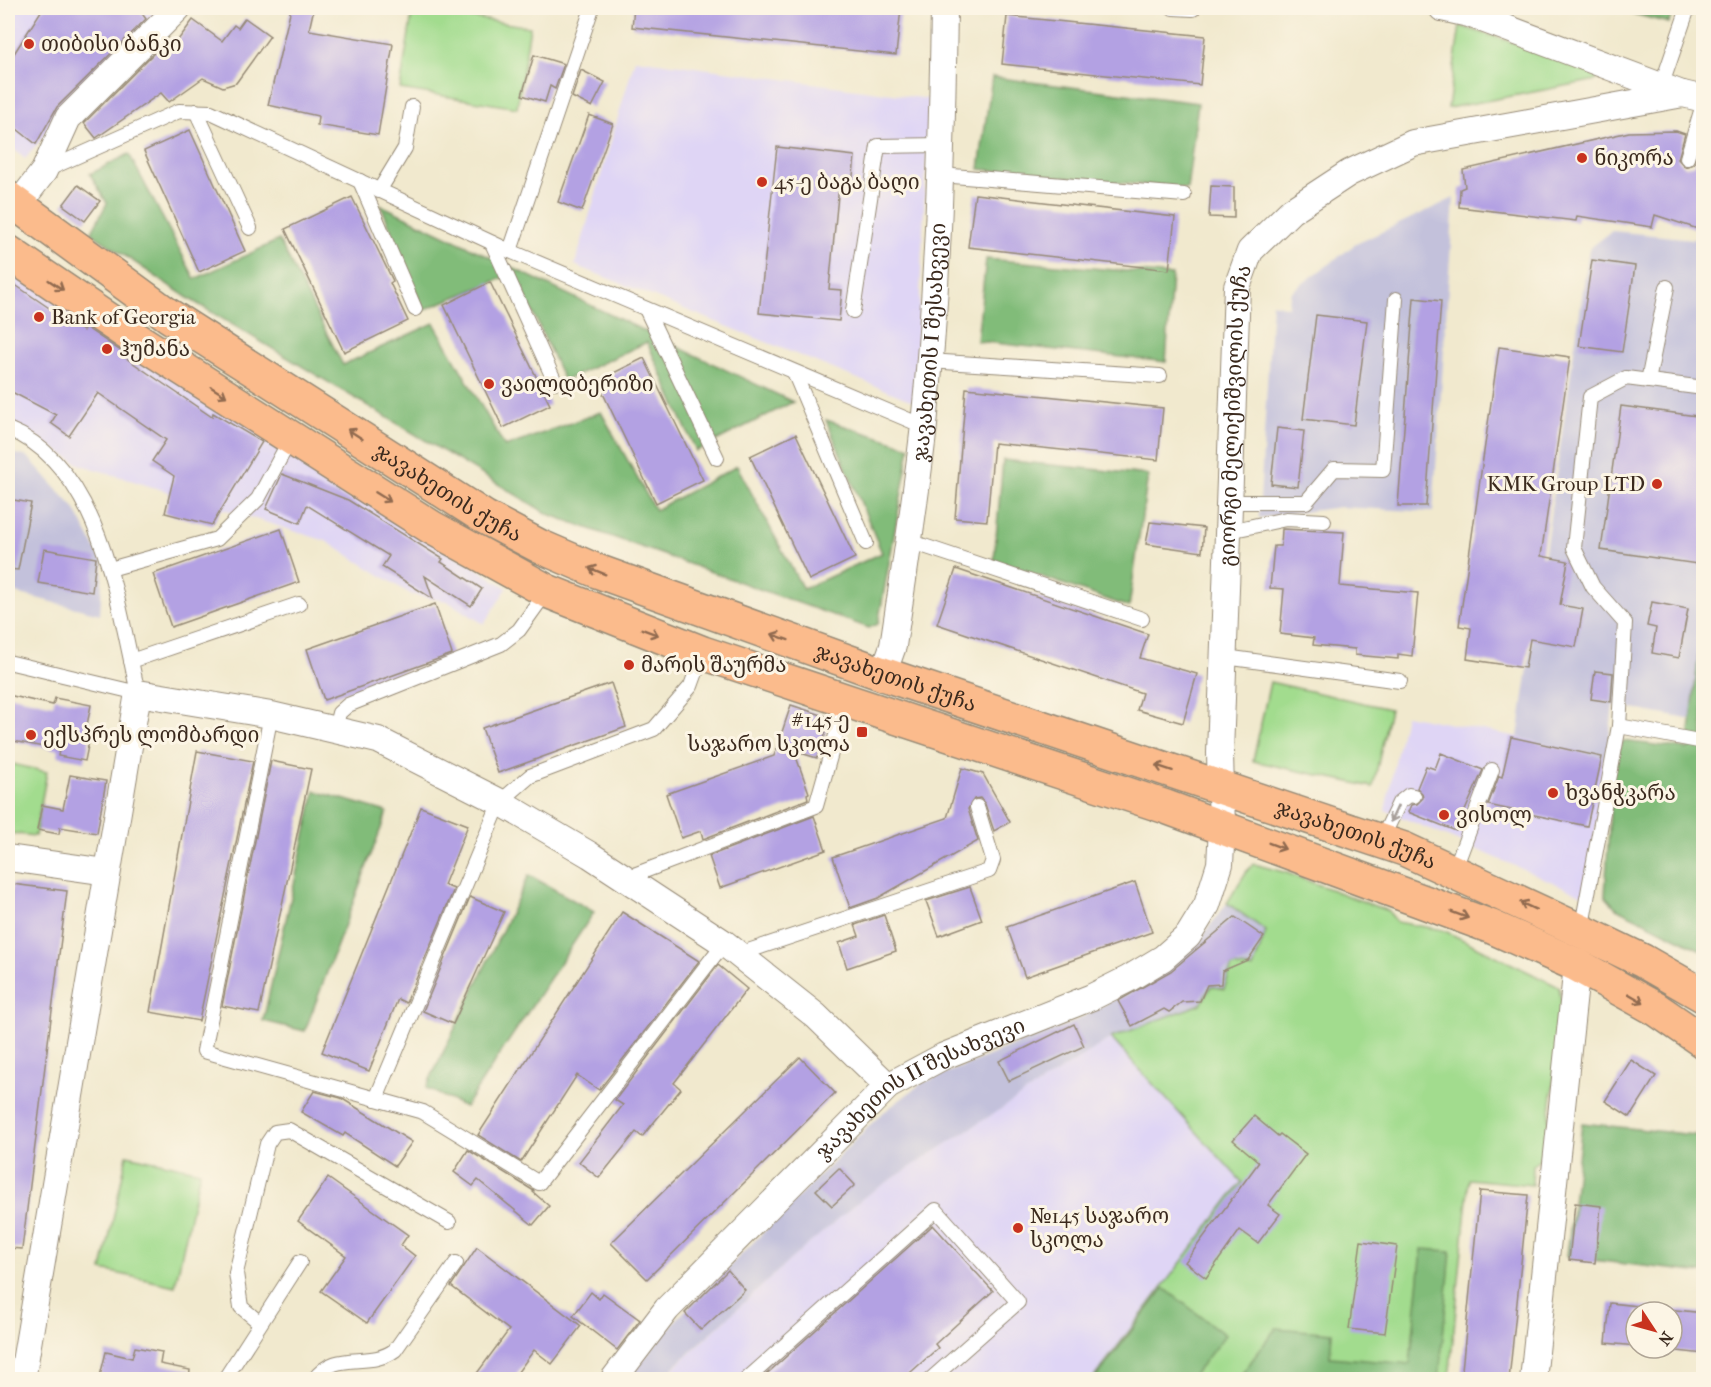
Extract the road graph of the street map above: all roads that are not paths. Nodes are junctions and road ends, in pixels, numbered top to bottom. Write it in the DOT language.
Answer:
graph roads {
  1 [pos="178,8"];
  2 [pos="592,8"];
  3 [pos="944,8"];
  4 [pos="1173,8"];
  5 [pos="1442,8"];
  6 [pos="1688,8"];
  7 [pos="1193,9"];
  8 [pos="1470,11"];
  9 [pos="1688,95"];
  10 [pos="412,107"];
  11 [pos="196,111"];
  12 [pos="942,145"];
  13 [pos="1687,158"];
  14 [pos="44,171"];
  15 [pos="941,175"];
  16 [pos="360,181"];
  17 [pos="380,190"];
  18 [pos="1184,195"];
  19 [pos="10,200"];
  20 [pos="250,228"];
  21 [pos="492,243"];
  22 [pos="8,252"];
  23 [pos="510,252"];
  24 [pos="1667,287"];
  25 [pos="1395,299"];
  26 [pos="415,309"];
  27 [pos="646,309"];
  28 [pos="853,311"];
  29 [pos="930,361"];
  30 [pos="794,372"];
  31 [pos="1160,376"];
  32 [pos="1648,381"];
  33 [pos="555,382"];
  34 [pos="1704,388"];
  35 [pos="924,426"];
  36 [pos="8,429"];
  37 [pos="291,437"];
  38 [pos="717,458"];
  39 [pos="1230,502"];
  40 [pos="1324,521"];
  41 [pos="1229,531"];
  42 [pos="909,541"];
  43 [pos="867,543"];
  44 [pos="110,569"];
  45 [pos="546,591"];
  46 [pos="298,604"];
  47 [pos="1142,619"];
  48 [pos="704,653"];
  49 [pos="1225,657"];
  50 [pos="131,661"];
  51 [pos="8,662"];
  52 [pos="883,674"];
  53 [pos="1400,681"];
  54 [pos="138,693"];
  55 [pos="846,700"];
  56 [pos="271,716"];
  57 [pos="1619,726"];
  58 [pos="334,729"];
  59 [pos="1704,742"];
  60 [pos="1492,770"];
  61 [pos="1219,786"];
  62 [pos="1414,796"];
  63 [pos="500,802"];
  64 [pos="977,807"];
  65 [pos="1222,828"];
  66 [pos="1381,841"];
  67 [pos="8,858"];
  68 [pos="1454,871"];
  69 [pos="107,872"];
  70 [pos="626,878"];
  71 [pos="1581,931"];
  72 [pos="732,948"];
  73 [pos="1577,964"];
  74 [pos="1704,996"];
  75 [pos="1704,1042"];
  76 [pos="888,1086"];
  77 [pos="376,1099"];
  78 [pos="449,1222"];
  79 [pos="300,1262"];
  80 [pos="456,1263"];
  81 [pos="260,1323"];
  82 [pos="18,1373"];
  83 [pos="1537,1379"];
  84 [pos="224,1380"];
  85 [pos="314,1380"];
  86 [pos="613,1380"];
  87 [pos="746,1380"];
  88 [pos="930,1380"];
  1 -- 14 [label="street"];
  2 -- 23 [label="lane"];
  3 -- 12 [label="street, ჯავახეთის I შესახვევი"];
  4 -- 7 [label="lane"];
  5 -- 8 [label="street"];
  6 -- 9 [label="lane"];
  8 -- 9 [label="street"];
  9 -- 13 [label="lane"];
  9 -- 39 [label="street, გიორგი მელიქიშვილის ქუჩა"];
  10 -- 17 [label="lane"];
  11 -- 14 [label="lane"];
  11 -- 16 [label="lane"];
  11 -- 20 [label="lane"];
  12 -- 15 [label="street, ჯავახეთის I შესახვევი"];
  12 -- 28 [label="lane"];
  14 -- 19 [label="street"];
  15 -- 18 [label="lane"];
  15 -- 29 [label="street, ჯავახეთის I შესახვევი"];
  16 -- 17 [label="lane"];
  16 -- 26 [label="lane"];
  17 -- 21 [label="lane"];
  52 -- 19 [label="main road, ჯავახეთის ქუჩა, one-way"];
  21 -- 23 [label="lane"];
  21 -- 33 [label="lane"];
  22 -- 37 [label="main road, ჯავახეთის ქუჩა, one-way"];
  23 -- 27 [label="lane"];
  24 -- 32 [label="lane"];
  25 -- 39 [label="lane"];
  27 -- 30 [label="lane"];
  27 -- 38 [label="lane"];
  29 -- 31 [label="lane"];
  29 -- 35 [label="street, ჯავახეთის I შესახვევი"];
  30 -- 35 [label="lane"];
  30 -- 43 [label="lane"];
  32 -- 34 [label="lane"];
  32 -- 57 [label="lane"];
  35 -- 42 [label="street, ჯავახეთის I შესახვევი"];
  36 -- 44 [label="lane"];
  37 -- 44 [label="lane"];
  37 -- 45 [label="main road, ჯავახეთის ქუჩა, one-way"];
  39 -- 41 [label="street, გიორგი მელიქიშვილის ქუჩა"];
  40 -- 41 [label="lane"];
  41 -- 49 [label="street, გიორგი მელიქიშვილის ქუჩა"];
  42 -- 47 [label="lane"];
  42 -- 52 [label="street, ჯავახეთის I შესახვევი"];
  44 -- 50 [label="lane"];
  45 -- 48 [label="main road, ჯავახეთის ქუჩა, one-way"];
  45 -- 58 [label="lane"];
  46 -- 50 [label="lane"];
  48 -- 55 [label="main road, ჯავახეთის ქუჩა"];
  48 -- 63 [label="lane"];
  49 -- 53 [label="lane"];
  49 -- 61 [label="street, გიორგი მელიქიშვილის ქუჩა"];
  50 -- 54 [label="lane"];
  51 -- 54 [label="lane"];
  61 -- 52 [label="main road, ჯავახეთის ქუჩა, one-way"];
  54 -- 56 [label="street"];
  54 -- 69 [label="street"];
  55 -- 65 [label="main road, ჯავახეთის ქუჩა"];
  55 -- 70 [label="lane"];
  56 -- 58 [label="street"];
  56 -- 77 [label="lane"];
  57 -- 59 [label="lane"];
  57 -- 71 [label="lane"];
  58 -- 63 [label="street"];
  60 -- 68 [label="lane"];
  61 -- 65 [label="street, ჯავახეთის II შესახვევი"];
  61 -- 66 [label="main road, ჯავახეთის ქუჩა"];
  62 -- 66 [label="lane, one-way"];
  63 -- 70 [label="street"];
  63 -- 77 [label="lane"];
  64 -- 72 [label="lane"];
  65 -- 73 [label="main road, ჯავახეთის ქუჩა, one-way"];
  65 -- 76 [label="street, ჯავახეთის II შესახვევი"];
  66 -- 68 [label="main road, ჯავახეთის ქუჩა"];
  67 -- 69 [label="street"];
  71 -- 68 [label="main road, ჯავახეთის ქუჩა, one-way"];
  69 -- 82 [label="street"];
  70 -- 72 [label="street"];
  71 -- 74 [label="main road, ჯავახეთის ქუჩა"];
  72 -- 76 [label="street"];
  72 -- 77 [label="lane"];
  73 -- 75 [label="main road, ჯავახეთის ქუჩა, one-way"];
  73 -- 83 [label="street"];
  76 -- 86 [label="street, ჯავახეთის II შესახვევი"];
  78 -- 81 [label="lane"];
  79 -- 81 [label="lane"];
  80 -- 85 [label="lane"];
  81 -- 84 [label="lane"];
  87 -- 88 [label="lane"];
}
